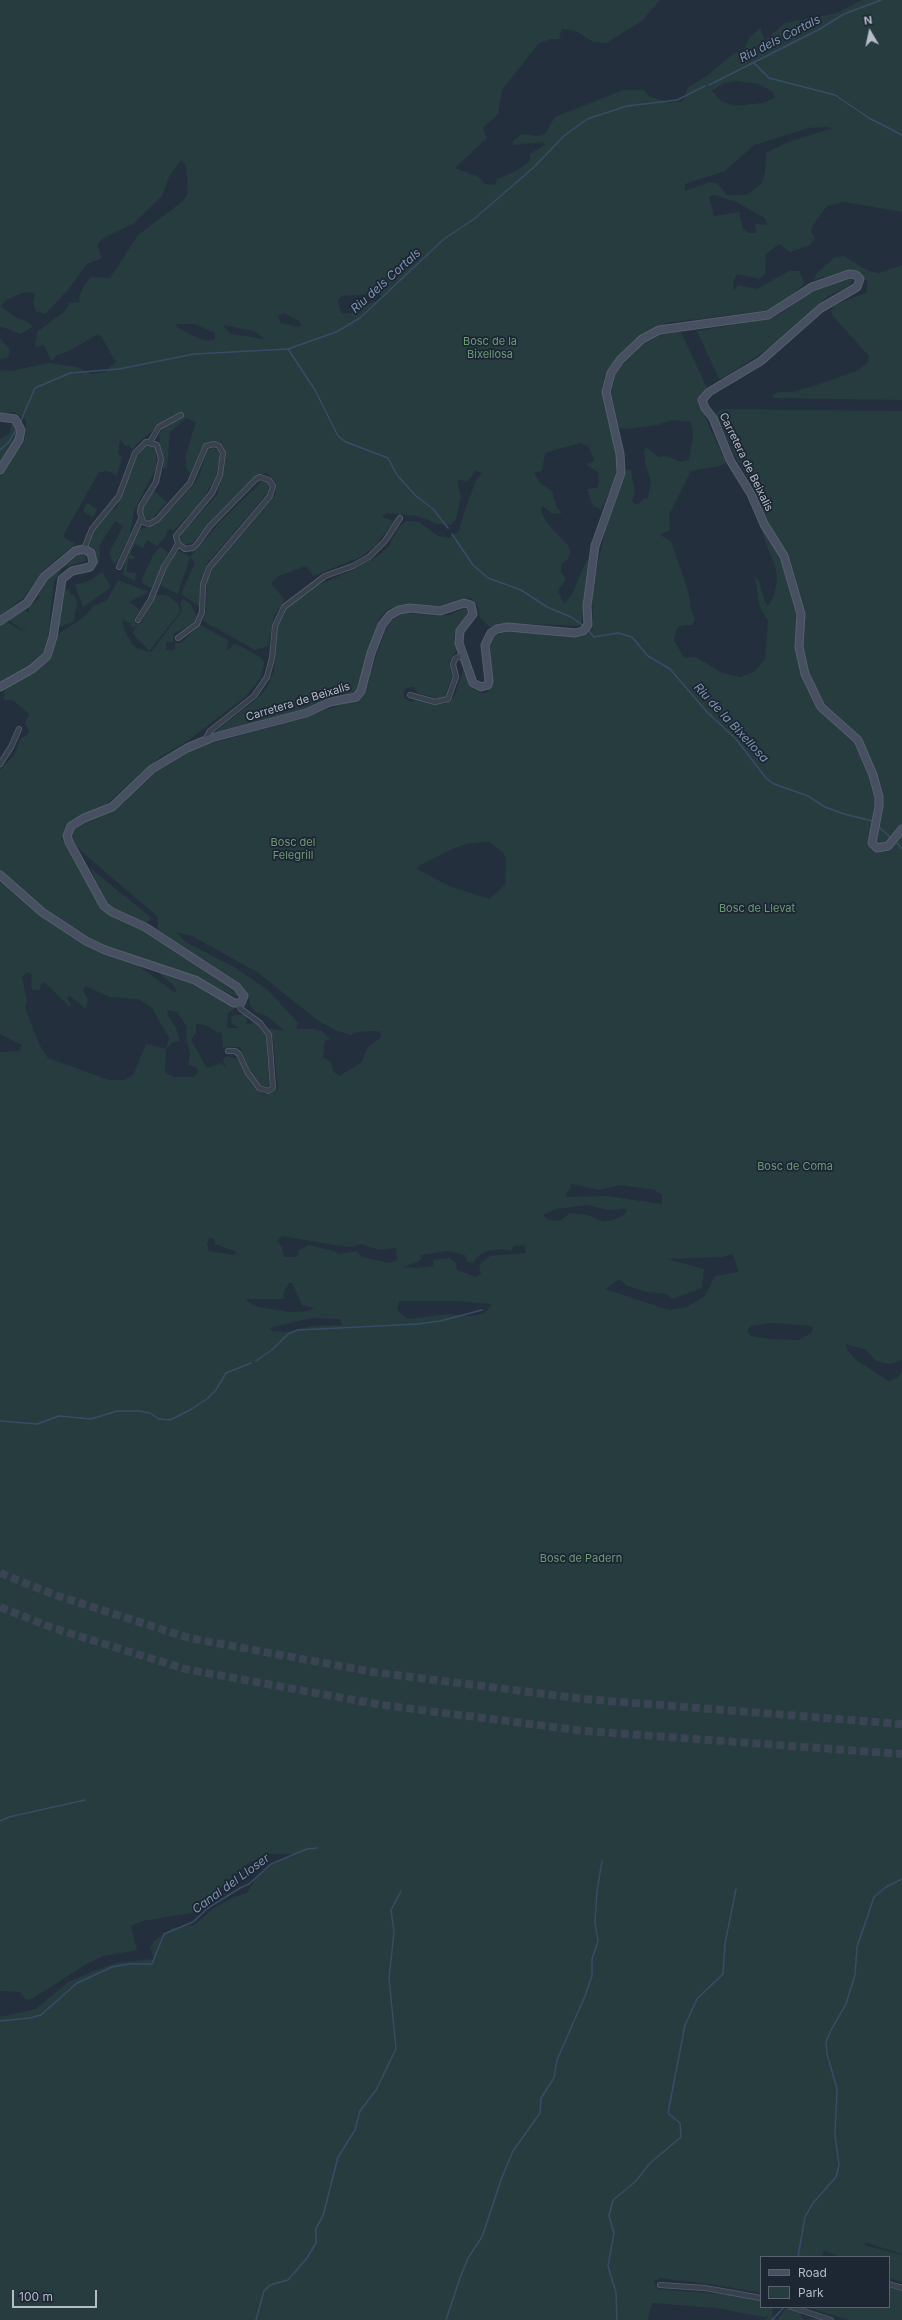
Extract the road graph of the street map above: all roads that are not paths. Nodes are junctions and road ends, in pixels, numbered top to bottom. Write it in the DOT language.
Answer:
graph roads {
  1 [pos="181,415"];
  2 [pos="0,417"];
  3 [pos="150,442"];
  4 [pos="0,470"];
  5 [pos="400,518"];
  6 [pos="141,519"];
  7 [pos="178,544"];
  8 [pos="84,548"];
  9 [pos="119,567"];
  10 [pos="3,619"];
  11 [pos="138,620"];
  12 [pos="178,638"];
  13 [pos="463,654"];
  14 [pos="0,687"];
  15 [pos="410,694"];
  16 [pos="19,729"];
  17 [pos="205,740"];
  18 [pos="0,764"];
  19 [pos="902,829"];
  20 [pos="0,875"];
  21 [pos="238,1004"];
  22 [pos="228,1051"];
  23 [pos="890,2284"];
  24 [pos="660,2285"];
  25 [pos="902,2288"];
  26 [pos="760,2298"];
  27 [pos="794,2308"];
  28 [pos="831,2320"];
  1 -- 3 [label="street"];
  2 -- 4 [label="main road"];
  3 -- 6 [label="street"];
  3 -- 8 [label="street"];
  5 -- 17 [label="street"];
  6 -- 7 [label="street"];
  6 -- 9 [label="street"];
  7 -- 11 [label="street"];
  7 -- 12 [label="street"];
  8 -- 10 [label="main road"];
  8 -- 14 [label="main road"];
  13 -- 15 [label="street"];
  13 -- 17 [label="main road, Carretera de Beixalis"];
  13 -- 19 [label="main road, Carretera de Beixalis"];
  16 -- 18 [label="street"];
  17 -- 21 [label="main road, Carretera de Beixalis"];
  20 -- 21 [label="main road"];
  21 -- 22 [label="street"];
  23 -- 25 [label="street"];
  24 -- 26 [label="street"];
  27 -- 28 [label="street"];
}
